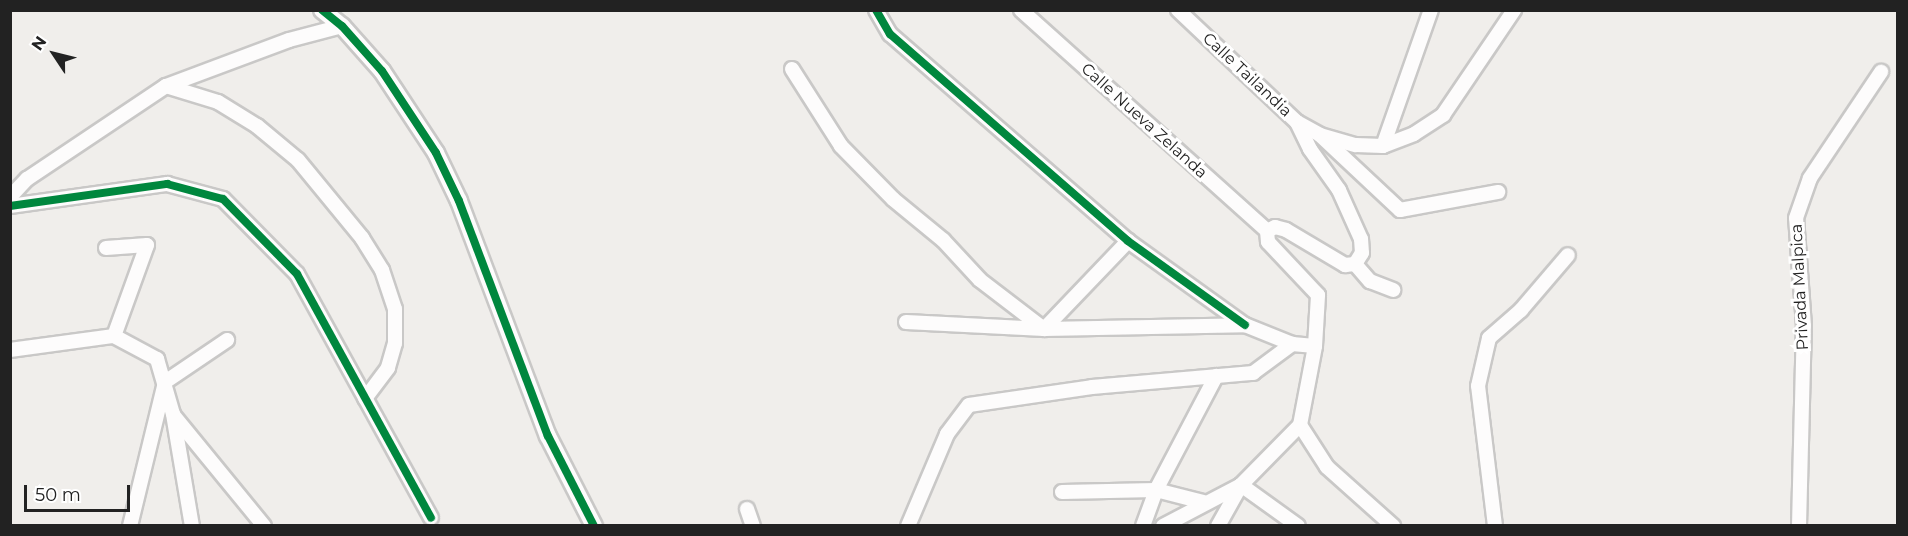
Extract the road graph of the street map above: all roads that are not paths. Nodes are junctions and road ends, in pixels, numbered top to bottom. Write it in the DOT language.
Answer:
graph roads {
  1 [pos="322,10"];
  2 [pos="876,10"];
  3 [pos="1021,10"];
  4 [pos="1178,10"];
  5 [pos="1431,10"];
  6 [pos="1514,10"];
  7 [pos="342,26"];
  8 [pos="792,69"];
  9 [pos="1881,72"];
  10 [pos="166,86"];
  11 [pos="1297,122"];
  12 [pos="1320,135"];
  13 [pos="1383,146"];
  14 [pos="1498,192"];
  15 [pos="10,197"];
  16 [pos="10,206"];
  17 [pos="1267,231"];
  18 [pos="1128,241"];
  19 [pos="106,248"];
  20 [pos="1568,255"];
  21 [pos="1355,264"];
  22 [pos="1393,290"];
  23 [pos="906,322"];
  24 [pos="1245,325"];
  25 [pos="1044,329"];
  26 [pos="114,336"];
  27 [pos="227,340"];
  28 [pos="1292,344"];
  29 [pos="1315,346"];
  30 [pos="10,350"];
  31 [pos="1216,376"];
  32 [pos="165,382"];
  33 [pos="364,398"];
  34 [pos="173,414"];
  35 [pos="1300,425"];
  36 [pos="1241,485"];
  37 [pos="1156,490"];
  38 [pos="1062,492"];
  39 [pos="1203,502"];
  40 [pos="747,509"];
  41 [pos="431,518"];
  42 [pos="130,525"];
  43 [pos="192,525"];
  44 [pos="264,525"];
  45 [pos="594,525"];
  46 [pos="753,525"];
  47 [pos="908,525"];
  48 [pos="1143,525"];
  49 [pos="1163,525"];
  50 [pos="1218,525"];
  51 [pos="1298,525"];
  52 [pos="1395,525"];
  53 [pos="1495,525"];
  54 [pos="1799,525"];
  1 -- 7 [label="street"];
  2 -- 18 [label="street"];
  3 -- 17 [label="street, Calle Nueva Zelanda"];
  4 -- 11 [label="street, Calle Tailandia"];
  5 -- 13 [label="street"];
  6 -- 13 [label="street"];
  7 -- 10 [label="street"];
  7 -- 45 [label="street"];
  8 -- 25 [label="street"];
  9 -- 54 [label="street, Privada Malpica"];
  10 -- 15 [label="street"];
  10 -- 33 [label="street"];
  11 -- 12 [label="street, Calle Tailandia"];
  11 -- 21 [label="street"];
  12 -- 13 [label="street"];
  12 -- 14 [label="street"];
  16 -- 33 [label="street"];
  17 -- 21 [label="street"];
  17 -- 29 [label="street, Calle Nueva Zelanda"];
  18 -- 24 [label="street"];
  18 -- 25 [label="street"];
  19 -- 26 [label="street"];
  20 -- 53 [label="street"];
  21 -- 22 [label="street"];
  23 -- 25 [label="street"];
  24 -- 25 [label="street"];
  24 -- 28 [label="street"];
  26 -- 30 [label="street"];
  26 -- 32 [label="street"];
  27 -- 32 [label="street"];
  28 -- 29 [label="street"];
  28 -- 31 [label="street"];
  29 -- 35 [label="street, Calle Nueva Zelanda"];
  31 -- 37 [label="street"];
  31 -- 47 [label="street"];
  32 -- 34 [label="street"];
  32 -- 42 [label="street"];
  33 -- 41 [label="street"];
  34 -- 43 [label="street"];
  34 -- 44 [label="street"];
  35 -- 36 [label="street"];
  35 -- 52 [label="street"];
  36 -- 39 [label="street"];
  36 -- 50 [label="street"];
  36 -- 51 [label="street"];
  37 -- 38 [label="street"];
  37 -- 39 [label="street"];
  37 -- 48 [label="street"];
  39 -- 49 [label="street"];
  40 -- 46 [label="street"];
}
